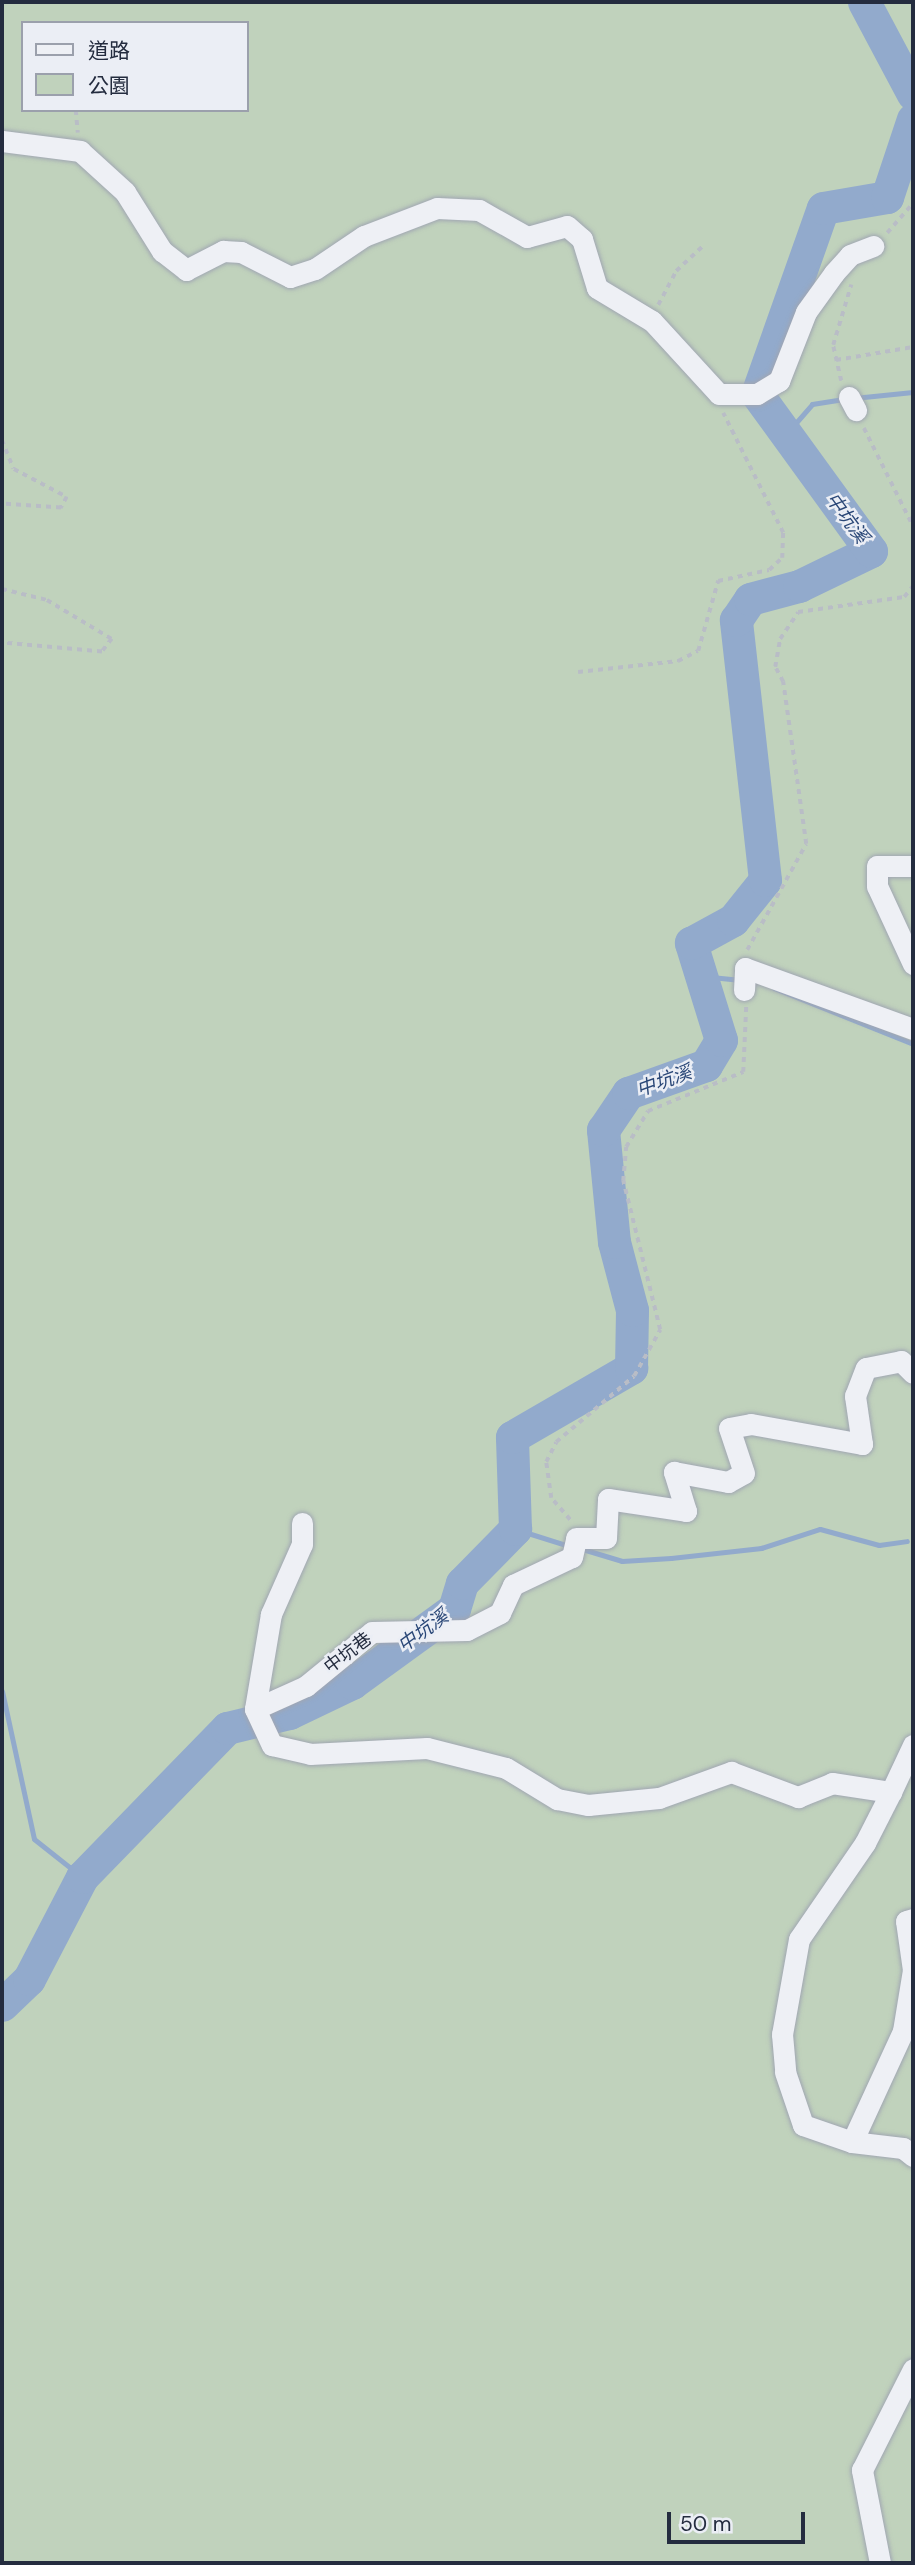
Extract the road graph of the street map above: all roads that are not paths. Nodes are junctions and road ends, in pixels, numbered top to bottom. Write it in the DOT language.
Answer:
graph roads {
  1 [pos="2,141"];
  2 [pos="873,246"];
  3 [pos="913,866"];
  4 [pos="913,964"];
  5 [pos="744,990"];
  6 [pos="913,1029"];
  7 [pos="913,1373"];
  8 [pos="302,1523"];
  9 [pos="255,1710"];
  10 [pos="913,1745"];
  11 [pos="891,1792"];
  12 [pos="913,1919"];
  13 [pos="852,2142"];
  14 [pos="913,2156"];
  15 [pos="913,2369"];
  16 [pos="880,2563"];
  1 -- 2 [label="street"];
  3 -- 4 [label="street"];
  5 -- 6 [label="street"];
  7 -- 9 [label="street, 中坑巷"];
  8 -- 9 [label="street"];
  9 -- 11 [label="street"];
  10 -- 11 [label="street"];
  11 -- 13 [label="street"];
  12 -- 13 [label="street"];
  13 -- 14 [label="street"];
  15 -- 16 [label="street"];
}
